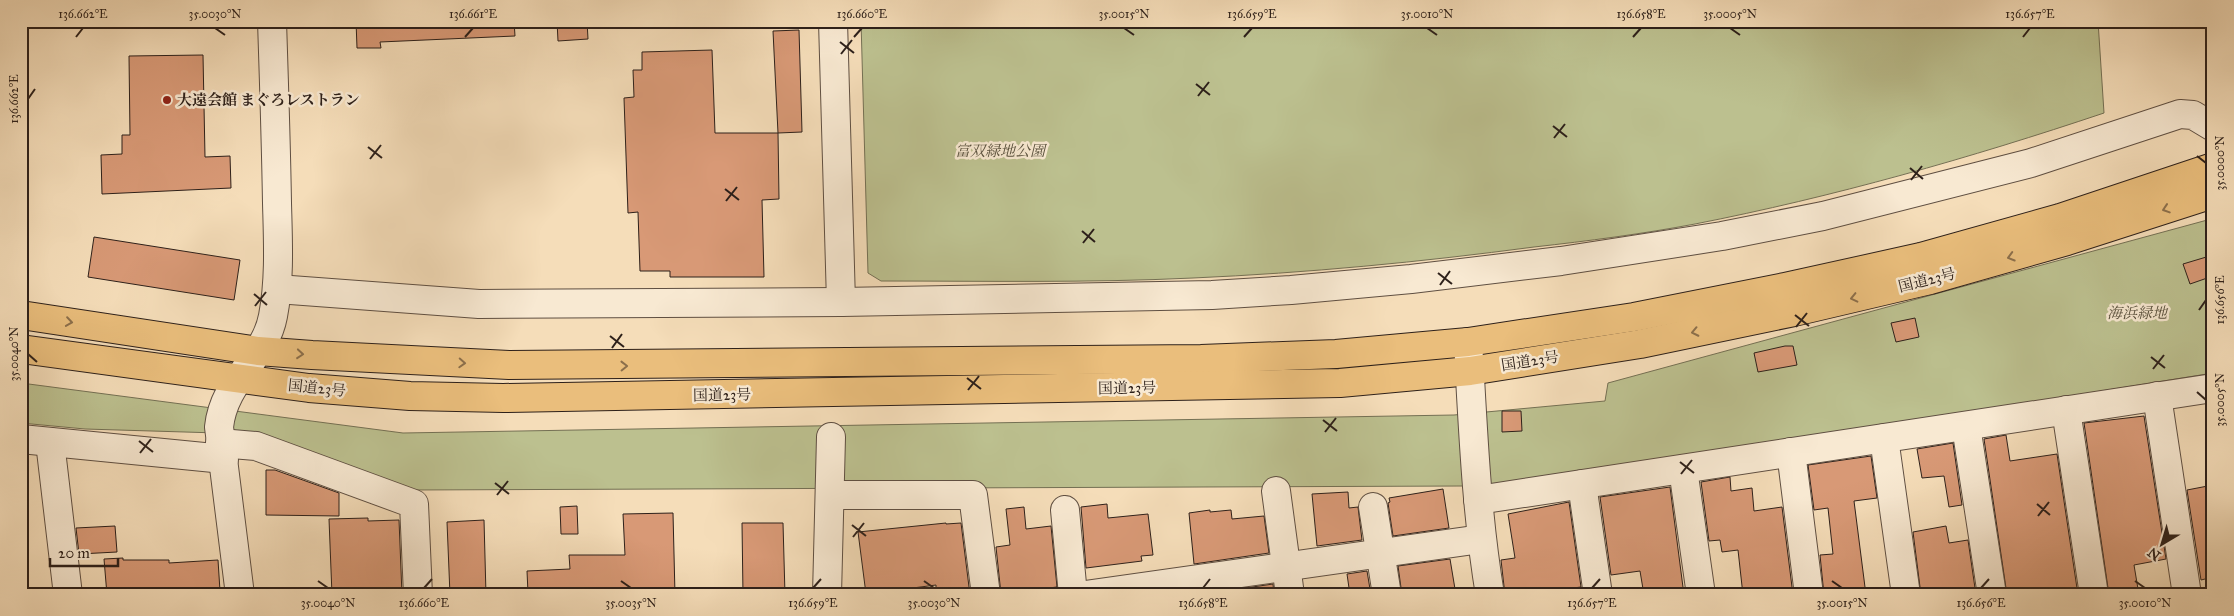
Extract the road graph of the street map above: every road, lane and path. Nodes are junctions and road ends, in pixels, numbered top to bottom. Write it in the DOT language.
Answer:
graph roads {
  1 [pos="272,21"];
  2 [pos="834,21"];
  3 [pos="2213,127"];
  4 [pos="2213,167"];
  5 [pos="2213,194"];
  6 [pos="277,289"];
  7 [pos="841,302"];
  8 [pos="21,315"];
  9 [pos="1468,342"];
  10 [pos="21,349"];
  11 [pos="258,351"];
  12 [pos="1470,371"];
  13 [pos="237,379"];
  14 [pos="2213,388"];
  15 [pos="2157,396"];
  16 [pos="2066,410"];
  17 [pos="1966,426"];
  18 [pos="831,437"];
  19 [pos="1884,438"];
  20 [pos="21,439"];
  21 [pos="50,442"];
  22 [pos="222,451"];
  23 [pos="1791,452"];
  24 [pos="1683,470"];
  25 [pos="1582,484"];
  26 [pos="1276,491"];
  27 [pos="830,495"];
  28 [pos="1478,500"];
  29 [pos="1373,507"];
  30 [pos="1065,510"];
  31 [pos="1481,539"];
  32 [pos="1380,553"];
  33 [pos="1287,567"];
  34 [pos="1187,588"];
  35 [pos="68,595"];
  36 [pos="240,595"];
  37 [pos="418,595"];
  38 [pos="827,595"];
  39 [pos="986,595"];
  40 [pos="1072,595"];
  41 [pos="1085,595"];
  42 [pos="1290,595"];
  43 [pos="1387,595"];
  44 [pos="1490,595"];
  45 [pos="1598,595"];
  46 [pos="1701,595"];
  47 [pos="1810,595"];
  48 [pos="1906,595"];
  49 [pos="1992,595"];
  50 [pos="2094,595"];
  51 [pos="2188,595"];
  52 [pos="2201,595"];
  53 [pos="2209,595"];
  1 -- 6 [label="street"];
  2 -- 7 [label="street"];
  3 -- 7 [label="street"];
  4 -- 9 [label="highway, 国道23号"];
  5 -- 12 [label="highway, 国道23号, one-way"];
  6 -- 7 [label="street"];
  6 -- 11 [label="street"];
  8 -- 11 [label="highway, 国道23号, one-way"];
  11 -- 9 [label="highway, 国道23号, one-way"];
  9 -- 12 [label="street"];
  10 -- 13 [label="highway, 国道23号"];
  11 -- 13 [label="street"];
  12 -- 13 [label="highway, 国道23号"];
  12 -- 28 [label="street"];
  13 -- 22 [label="street"];
  14 -- 15 [label="street"];
  15 -- 16 [label="street"];
  15 -- 51 [label="street"];
  16 -- 17 [label="street"];
  16 -- 50 [label="street"];
  17 -- 19 [label="street"];
  17 -- 49 [label="street"];
  18 -- 27 [label="street"];
  19 -- 23 [label="street"];
  19 -- 48 [label="street"];
  20 -- 21 [label="street"];
  21 -- 22 [label="street"];
  21 -- 35 [label="street"];
  22 -- 36 [label="street"];
  22 -- 37 [label="street"];
  23 -- 24 [label="street"];
  23 -- 47 [label="street"];
  24 -- 25 [label="street"];
  24 -- 46 [label="street"];
  25 -- 28 [label="street"];
  25 -- 45 [label="street"];
  26 -- 33 [label="street"];
  27 -- 38 [label="street"];
  27 -- 39 [label="street"];
  28 -- 31 [label="street"];
  29 -- 32 [label="street"];
  30 -- 40 [label="street"];
  31 -- 32 [label="street"];
  31 -- 44 [label="street"];
  32 -- 33 [label="street"];
  32 -- 43 [label="street"];
  33 -- 34 [label="street"];
  33 -- 42 [label="street"];
  34 -- 41 [label="street"];
  52 -- 53 [label="street"];
}
